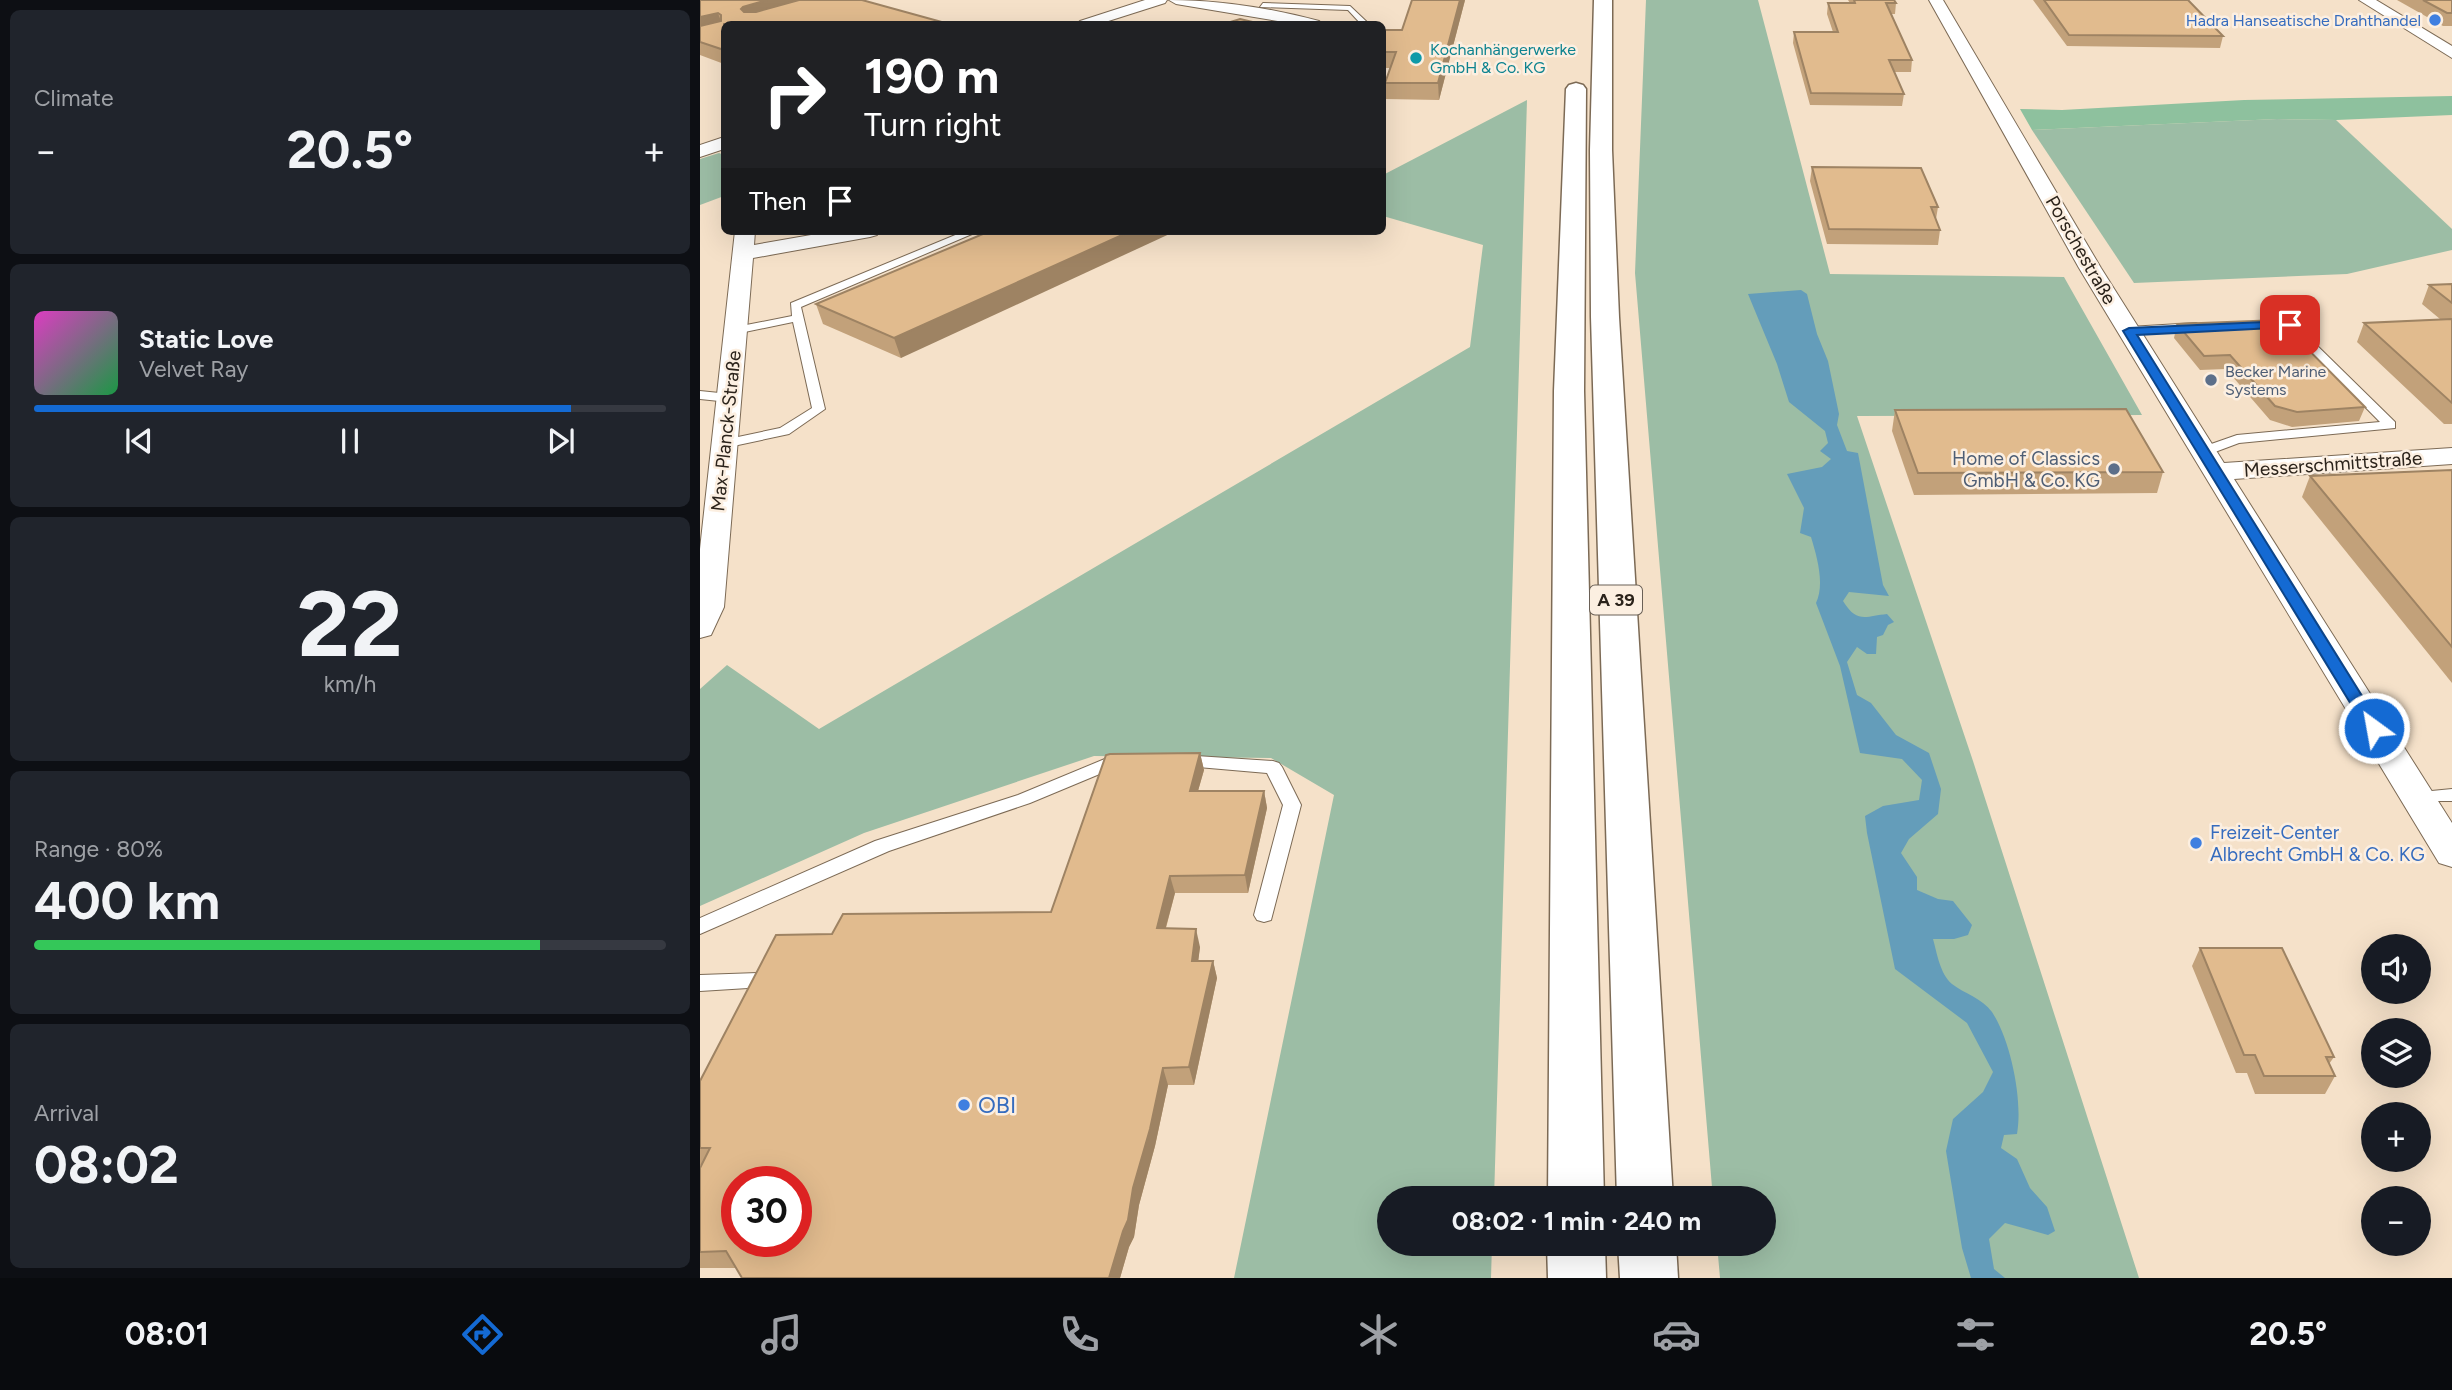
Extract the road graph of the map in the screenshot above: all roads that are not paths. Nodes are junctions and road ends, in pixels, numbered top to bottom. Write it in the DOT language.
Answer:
graph roads {
  1 [pos="1160,0"];
  2 [pos="1176,0"];
  3 [pos="1581,0"];
  4 [pos="1603,0"];
  5 [pos="1936,0"];
  6 [pos="2366,0"];
  7 [pos="1263,6"];
  8 [pos="1094,21"];
  9 [pos="1306,21"];
  10 [pos="1362,21"];
  11 [pos="2450,51"];
  12 [pos="721,144"];
  13 [pos="700,151"];
  14 [pos="824,235"];
  15 [pos="964,235"];
  16 [pos="744,242"];
  17 [pos="798,318"];
  18 [pos="2215,326"];
  19 [pos="2253,326"];
  20 [pos="736,330"];
  21 [pos="2129,331"];
  22 [pos="700,395"];
  23 [pos="729,398"];
  24 [pos="724,444"];
  25 [pos="2452,456"];
  26 [pos="2208,462"];
  27 [pos="700,628"];
  28 [pos="1162,761"];
  29 [pos="1137,762"];
  30 [pos="2452,795"];
  31 [pos="2417,797"];
  32 [pos="2452,853"];
  33 [pos="1264,915"];
  34 [pos="700,926"];
  35 [pos="758,981"];
  36 [pos="700,983"];
  37 [pos="1576,1186"];
  38 [pos="1644,1186"];
  39 [pos="1576,1256"];
  40 [pos="1647,1256"];
  41 [pos="1577,1278"];
  42 [pos="1648,1278"];
  1 -- 8 [label="street"];
  2 -- 7 [label="street"];
  3 -- 37 [label="highway, A 39"];
  4 -- 38 [label="highway, A 39"];
  5 -- 21 [label="street, Porschestraße"];
  6 -- 11 [label="street"];
  7 -- 9 [label="street"];
  7 -- 10 [label="lane"];
  12 -- 13 [label="street"];
  14 -- 16 [label="street"];
  15 -- 17 [label="lane"];
  16 -- 20 [label="street, Max-Planck-Straße"];
  17 -- 20 [label="lane"];
  17 -- 24 [label="lane"];
  18 -- 21 [label="lane"];
  19 -- 26 [label="lane"];
  20 -- 23 [label="street, Max-Planck-Straße"];
  21 -- 26 [label="street, Porschestraße"];
  22 -- 23 [label="lane"];
  23 -- 24 [label="street, Max-Planck-Straße"];
  24 -- 27 [label="street, Max-Planck-Straße"];
  25 -- 26 [label="street, Messerschmittstraße"];
  26 -- 31 [label="street, Porschestraße"];
  28 -- 33 [label="lane"];
  29 -- 34 [label="lane"];
  30 -- 31 [label="lane"];
  31 -- 32 [label="street, Porschestraße"];
  35 -- 36 [label="lane"];
  39 -- 41 [label="highway"];
  40 -- 42 [label="highway"];
}
